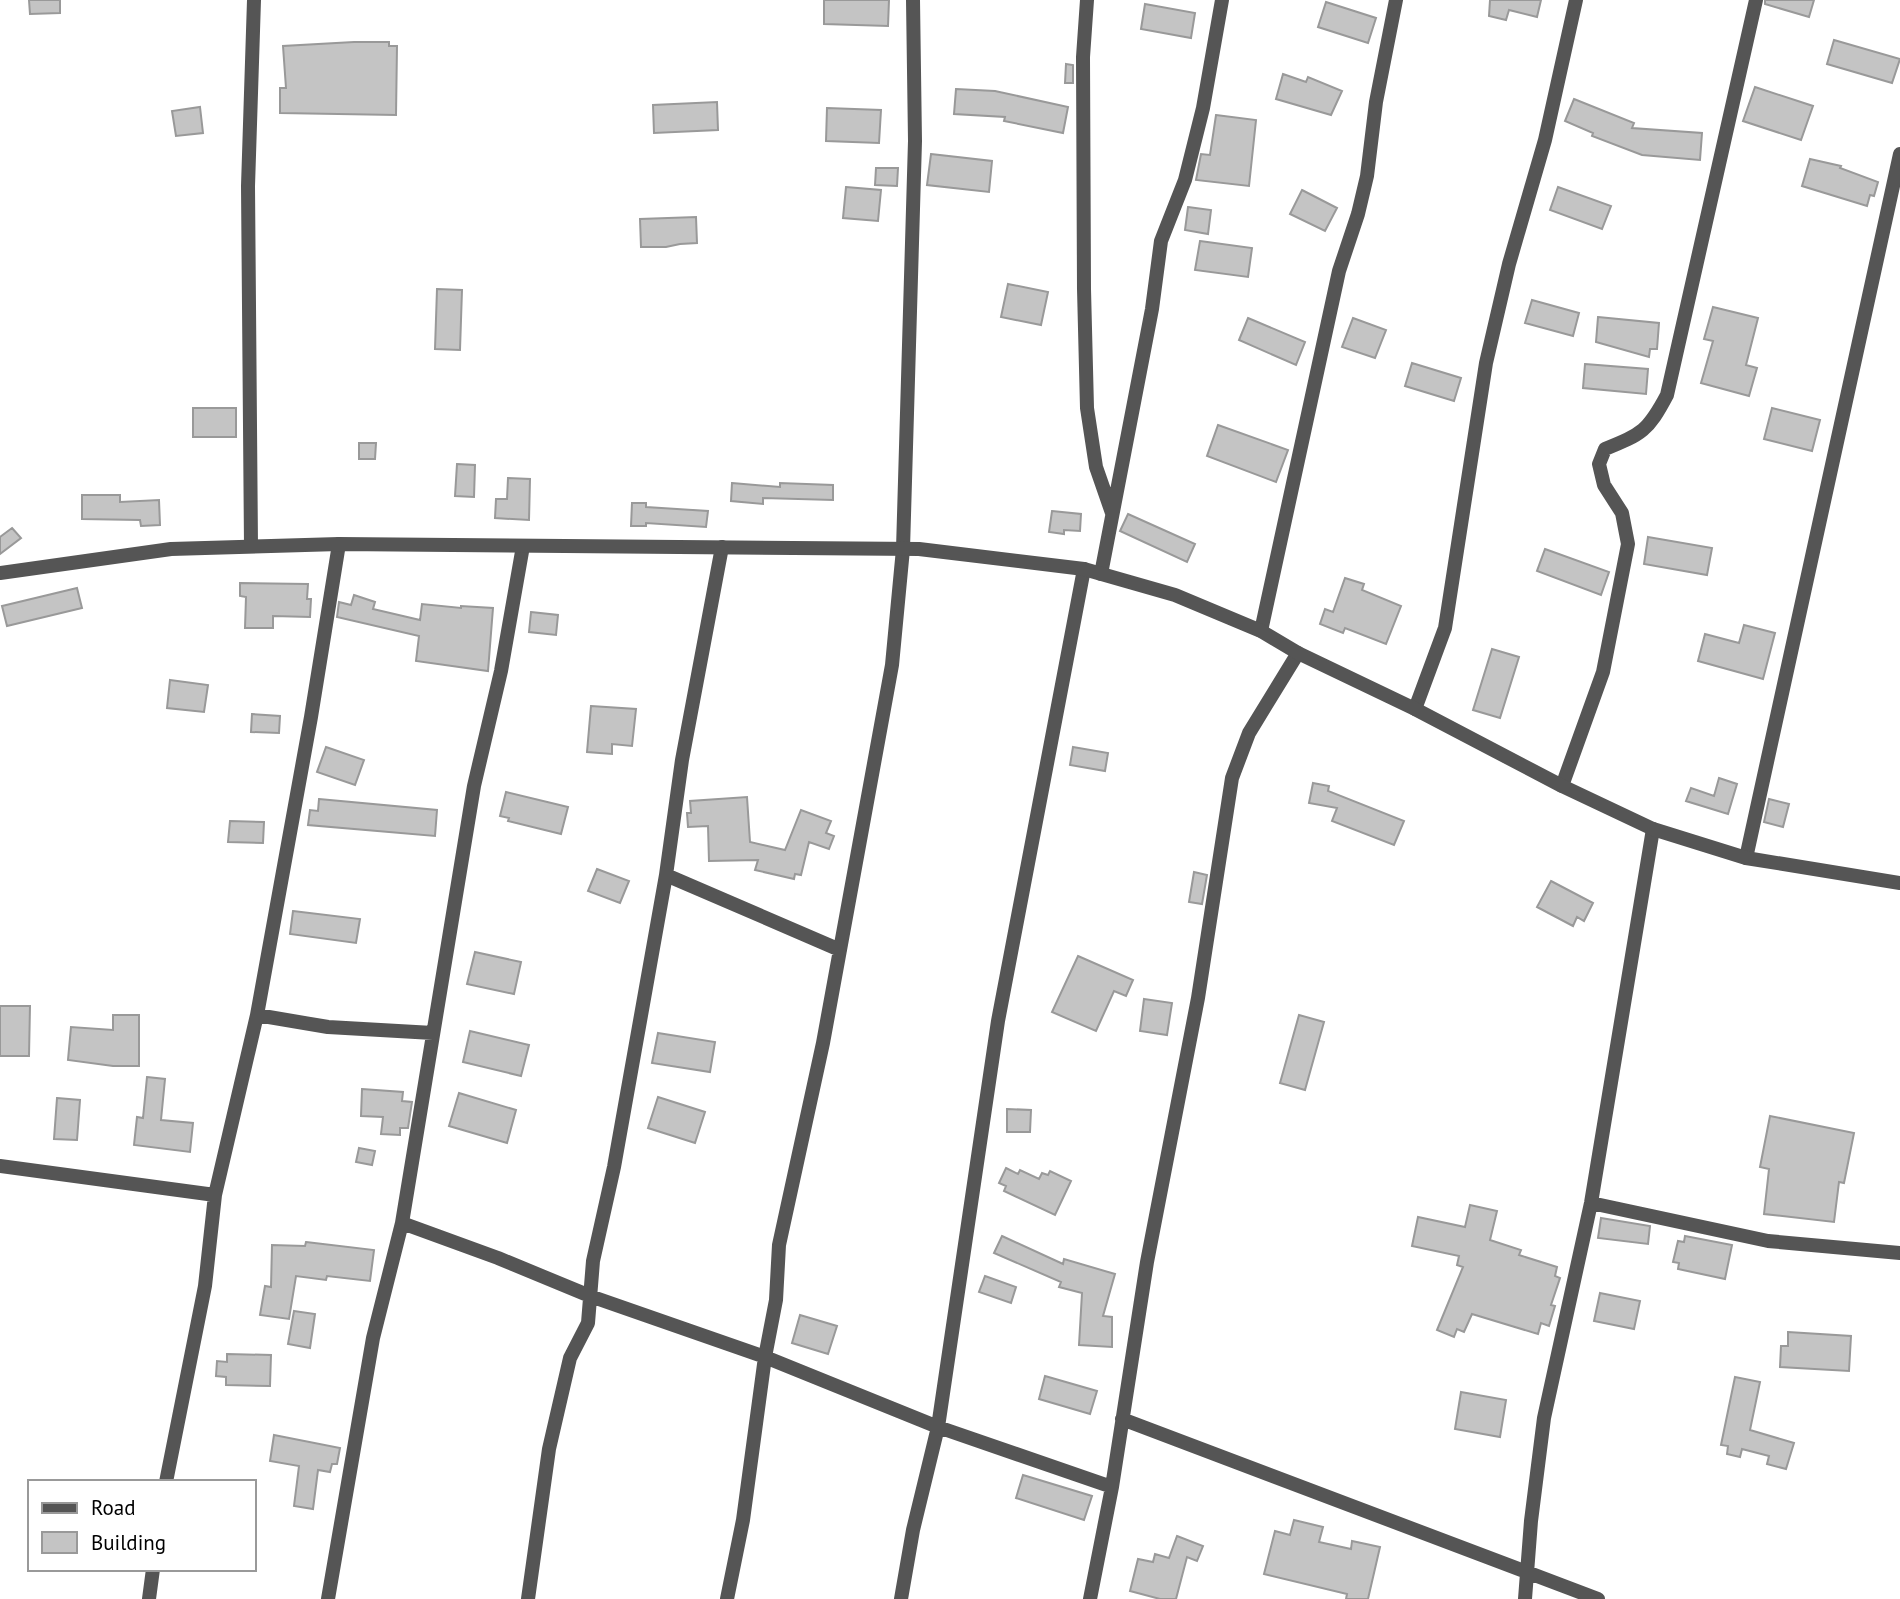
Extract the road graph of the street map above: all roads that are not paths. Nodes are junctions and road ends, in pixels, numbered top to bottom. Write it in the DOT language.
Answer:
graph roads {
  1 [pos="254,0"];
  2 [pos="913,0"];
  3 [pos="1087,0"];
  4 [pos="1222,0"];
  5 [pos="1396,0"];
  6 [pos="1576,0"];
  7 [pos="1756,0"];
  8 [pos="1900,154"];
  9 [pos="1112,513"];
  10 [pos="339,544"];
  11 [pos="251,546"];
  12 [pos="523,546"];
  13 [pos="722,547"];
  14 [pos="902,549"];
  15 [pos="1084,569"];
  16 [pos="0,573"];
  17 [pos="1101,574"];
  18 [pos="1261,631"];
  19 [pos="1298,653"];
  20 [pos="1415,709"];
  21 [pos="1562,786"];
  22 [pos="1653,829"];
  23 [pos="1746,858"];
  24 [pos="666,874"];
  25 [pos="1900,883"];
  26 [pos="840,950"];
  27 [pos="257,1015"];
  28 [pos="433,1033"];
  29 [pos="0,1166"];
  30 [pos="215,1195"];
  31 [pos="1591,1203"];
  32 [pos="402,1223"];
  33 [pos="1900,1253"];
  34 [pos="590,1296"];
  35 [pos="765,1357"];
  36 [pos="1122,1419"];
  37 [pos="938,1427"];
  38 [pos="166,1480"];
  39 [pos="1112,1487"];
  40 [pos="153,1571"];
  41 [pos="1527,1572"];
  42 [pos="149,1599"];
  43 [pos="328,1599"];
  44 [pos="528,1599"];
  45 [pos="727,1599"];
  46 [pos="901,1599"];
  47 [pos="1090,1599"];
  48 [pos="1525,1599"];
  49 [pos="1598,1599"];
  1 -- 11 [label="street"];
  2 -- 14 [label="street"];
  3 -- 9 [label="street"];
  4 -- 9 [label="street"];
  5 -- 18 [label="street"];
  6 -- 20 [label="street"];
  7 -- 21 [label="street"];
  8 -- 23 [label="street"];
  9 -- 17 [label="street"];
  10 -- 11 [label="street"];
  10 -- 12 [label="street"];
  10 -- 27 [label="street"];
  11 -- 16 [label="street"];
  12 -- 13 [label="street"];
  12 -- 28 [label="street"];
  13 -- 14 [label="street"];
  13 -- 24 [label="street"];
  14 -- 15 [label="street"];
  14 -- 26 [label="street"];
  15 -- 17 [label="street"];
  15 -- 37 [label="street"];
  17 -- 18 [label="street"];
  18 -- 19 [label="street"];
  19 -- 20 [label="street"];
  19 -- 36 [label="street"];
  20 -- 21 [label="street"];
  21 -- 22 [label="street"];
  22 -- 23 [label="street"];
  22 -- 31 [label="street"];
  23 -- 25 [label="street"];
  24 -- 26 [label="street"];
  24 -- 34 [label="street"];
  26 -- 35 [label="street"];
  27 -- 28 [label="street"];
  27 -- 30 [label="street"];
  28 -- 32 [label="street"];
  29 -- 30 [label="street"];
  30 -- 38 [label="street"];
  31 -- 33 [label="street"];
  31 -- 41 [label="street"];
  32 -- 34 [label="street"];
  32 -- 43 [label="street"];
  34 -- 35 [label="street"];
  34 -- 44 [label="street"];
  35 -- 37 [label="street"];
  35 -- 45 [label="street"];
  36 -- 39 [label="street"];
  36 -- 41 [label="street"];
  37 -- 39 [label="street"];
  37 -- 46 [label="street"];
  39 -- 47 [label="street"];
  40 -- 42 [label="street"];
  41 -- 48 [label="street"];
  41 -- 49 [label="street"];
}
